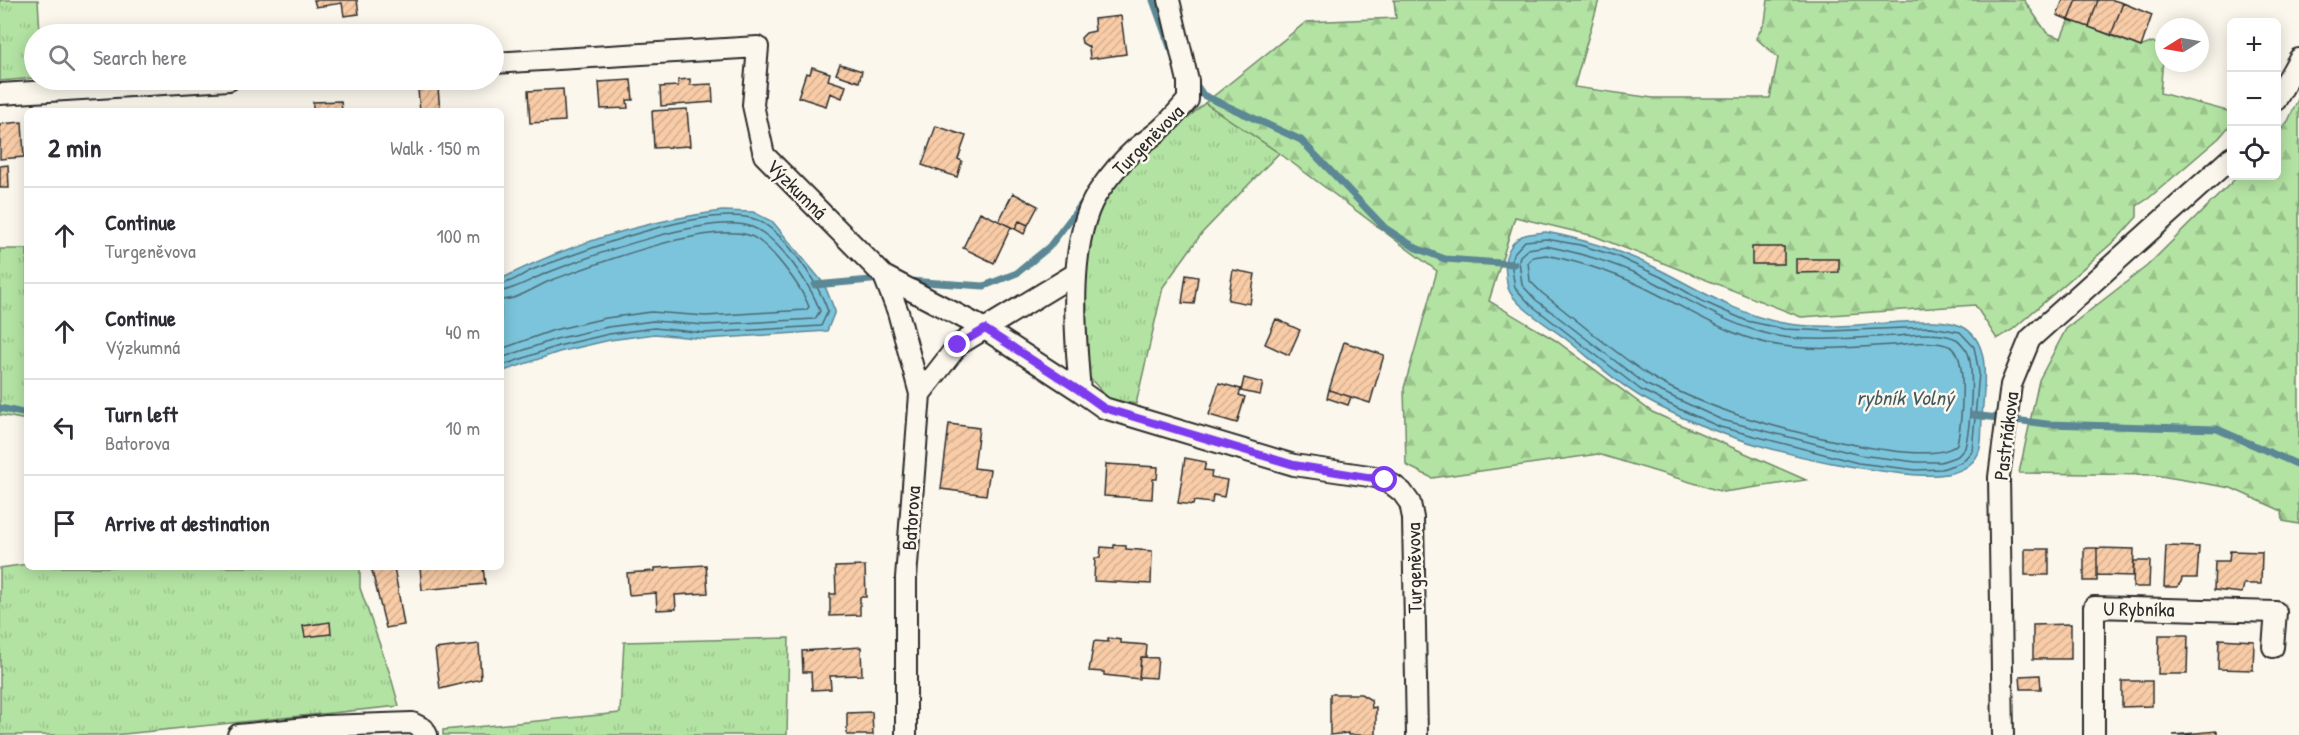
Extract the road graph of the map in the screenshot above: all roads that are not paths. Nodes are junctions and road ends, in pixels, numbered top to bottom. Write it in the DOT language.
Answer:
graph roads {
  1 [pos="1170,0"];
  2 [pos="2299,59"];
  3 [pos="504,62"];
  4 [pos="65,90"];
  5 [pos="2281,93"];
  6 [pos="0,94"];
  7 [pos="2227,162"];
  8 [pos="1075,274"];
  9 [pos="884,276"];
  10 [pos="985,329"];
  11 [pos="1080,391"];
  12 [pos="920,394"];
  13 [pos="2273,647"];
  14 [pos="238,735"];
  15 [pos="427,735"];
  16 [pos="906,735"];
  17 [pos="1417,735"];
  18 [pos="2003,735"];
  19 [pos="2094,735"];
  1 -- 8 [label="street, Turgeněvova"];
  2 -- 5 [label="street"];
  3 -- 9 [label="street, Výzkumná"];
  4 -- 6 [label="street"];
  7 -- 18 [label="street, Pastrňákova"];
  8 -- 10 [label="street"];
  8 -- 11 [label="street"];
  9 -- 10 [label="street, Výzkumná"];
  9 -- 12 [label="street"];
  10 -- 11 [label="street, Výzkumná"];
  10 -- 12 [label="street"];
  11 -- 17 [label="street, Turgeněvova"];
  12 -- 16 [label="street, Batorova"];
  13 -- 19 [label="street, U Rybníka"];
  14 -- 15 [label="street"];
}
